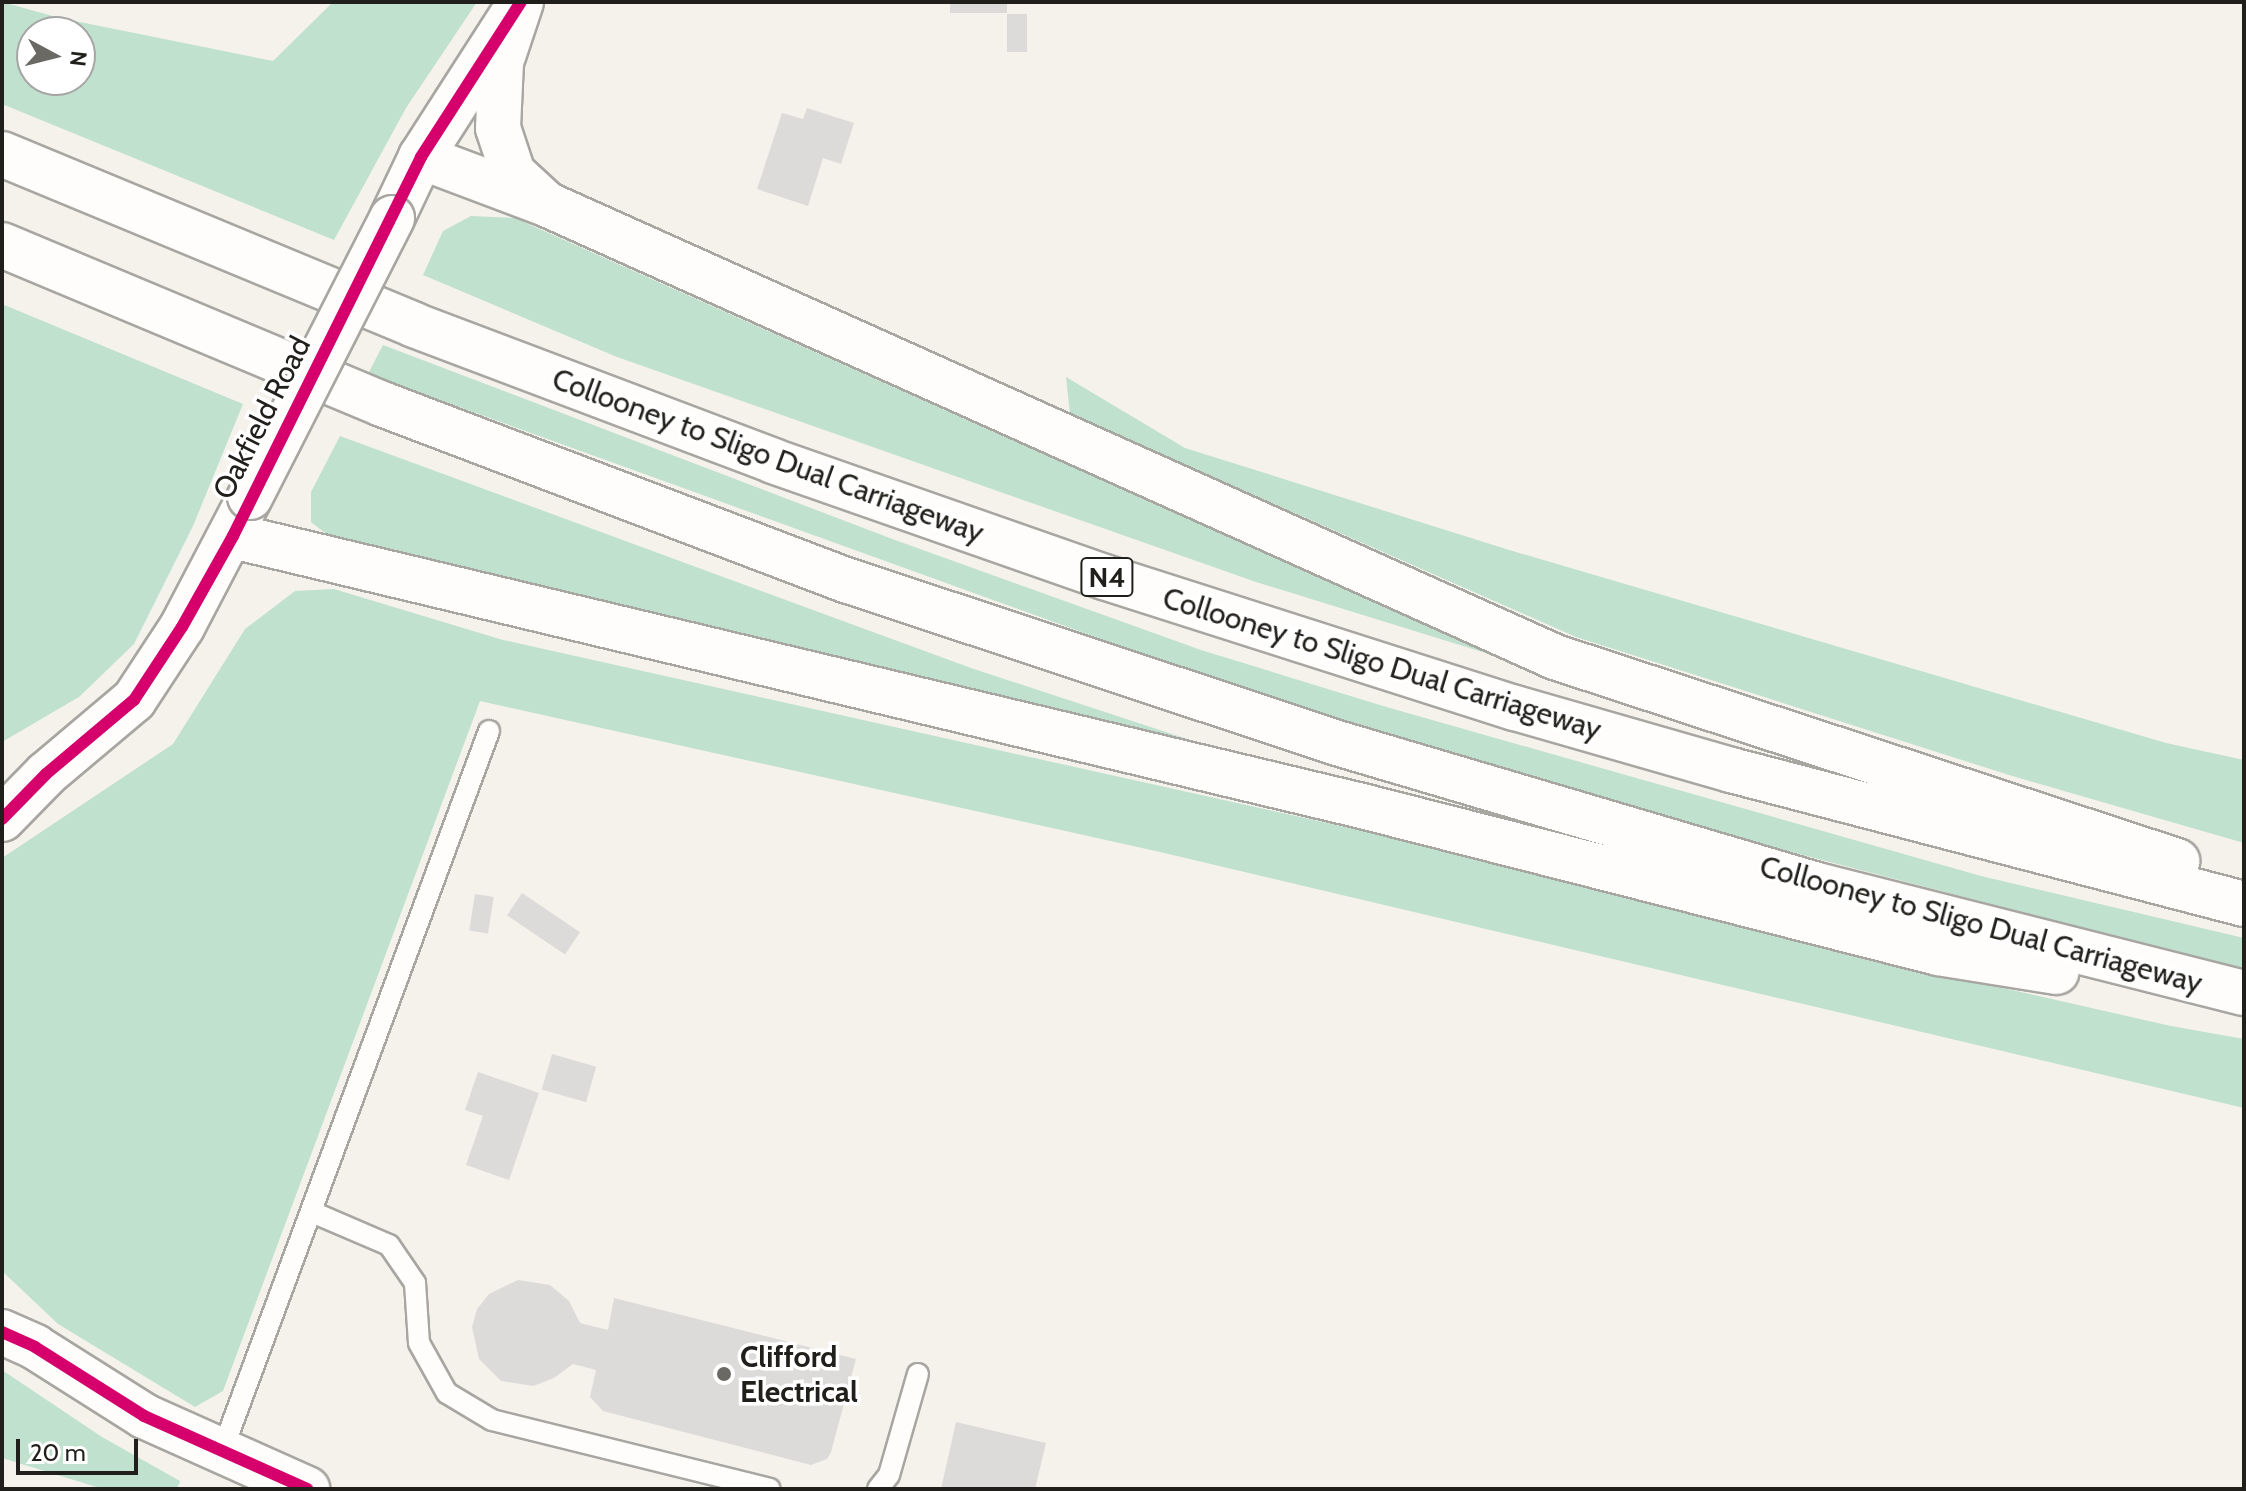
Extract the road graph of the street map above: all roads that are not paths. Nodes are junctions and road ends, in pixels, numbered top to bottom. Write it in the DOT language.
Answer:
graph roads {
  1 [pos="521,2"];
  2 [pos="2,154"];
  3 [pos="421,157"];
  4 [pos="546,204"];
  5 [pos="2,245"];
  6 [pos="241,516"];
  7 [pos="489,731"];
  8 [pos="46,774"];
  9 [pos="2,781"];
  10 [pos="2,819"];
  11 [pos="2244,883"];
  12 [pos="2244,904"];
  13 [pos="2244,993"];
  14 [pos="2244,1001"];
  15 [pos="312,1212"];
  16 [pos="2,1314"];
  17 [pos="18,1339"];
  18 [pos="918,1374"];
  19 [pos="222,1451"];
  20 [pos="307,1489"];
  21 [pos="770,1489"];
  22 [pos="878,1489"];
  1 -- 3 [label="main road, Oakfield Road"];
  1 -- 4 [label="main road"];
  2 -- 12 [label="main road, Collooney to Sligo Dual Carriageway / N4"];
  3 -- 4 [label="main road"];
  3 -- 6 [label="main road, Oakfield Road, bridge"];
  4 -- 11 [label="main road"];
  5 -- 13 [label="main road, Collooney to Sligo Dual Carriageway"];
  6 -- 8 [label="main road, Oakfield Road"];
  6 -- 14 [label="main road"];
  7 -- 15 [label="lane"];
  8 -- 9 [label="main road"];
  8 -- 10 [label="main road, Oakfield Road"];
  15 -- 19 [label="lane"];
  15 -- 21 [label="lane"];
  16 -- 17 [label="main road"];
  17 -- 19 [label="main road"];
  18 -- 22 [label="lane"];
  19 -- 20 [label="main road"];
}
